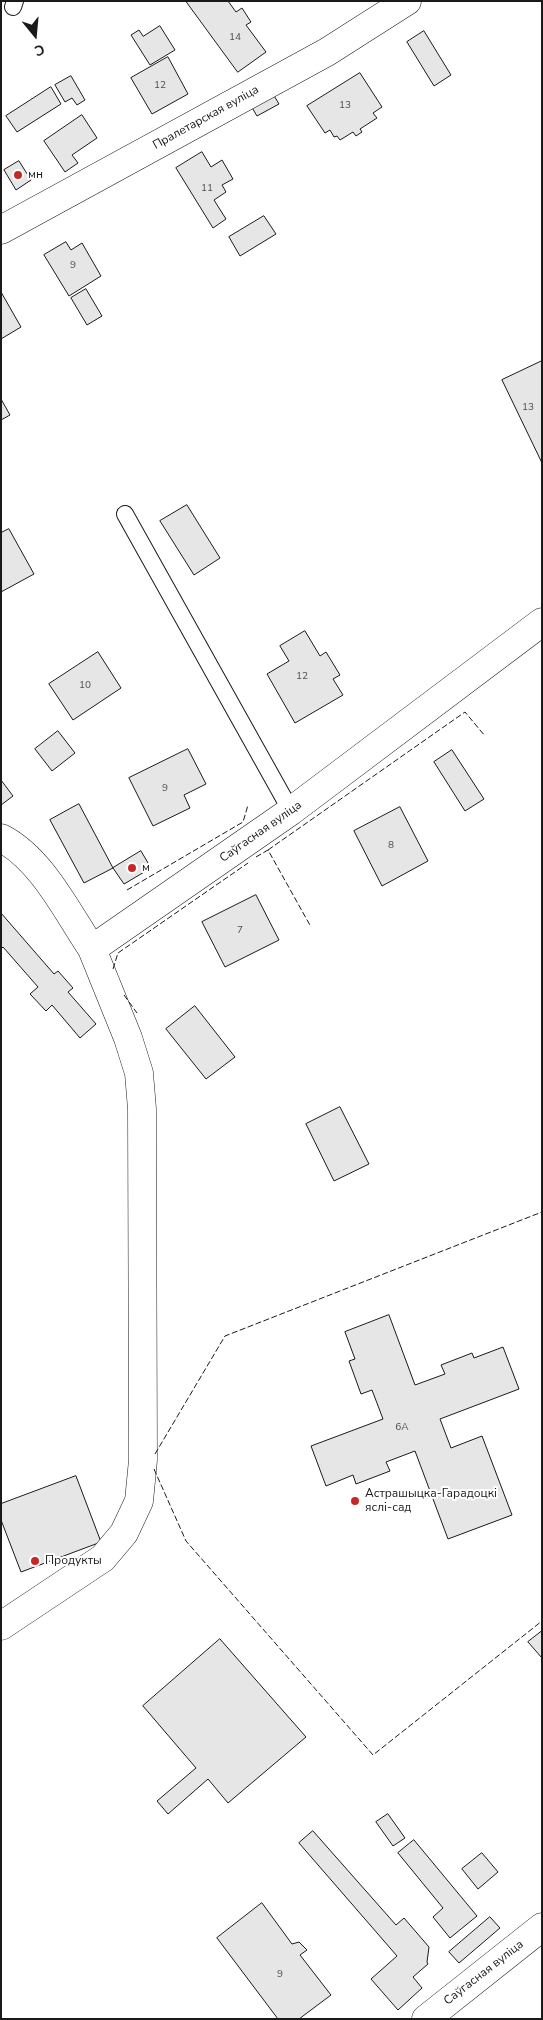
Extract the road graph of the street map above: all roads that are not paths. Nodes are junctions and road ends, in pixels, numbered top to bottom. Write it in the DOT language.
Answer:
graph roads {
  1 [pos="407,1"];
  2 [pos="1,230"];
  3 [pos="125,514"];
  4 [pos="542,622"];
  5 [pos="291,811"];
  6 [pos="1,838"];
  7 [pos="92,949"];
  8 [pos="1,1626"];
  9 [pos="542,1928"];
  10 [pos="426,2019"];
  1 -- 2 [label="street, Пралетарская вуліца"];
  3 -- 5 [label="lane"];
  4 -- 5 [label="street, Саўгасная вуліца"];
  5 -- 7 [label="street, Саўгасная вуліца"];
  6 -- 7 [label="street"];
  7 -- 8 [label="street"];
  9 -- 10 [label="street, Саўгасная вуліца"];
}
